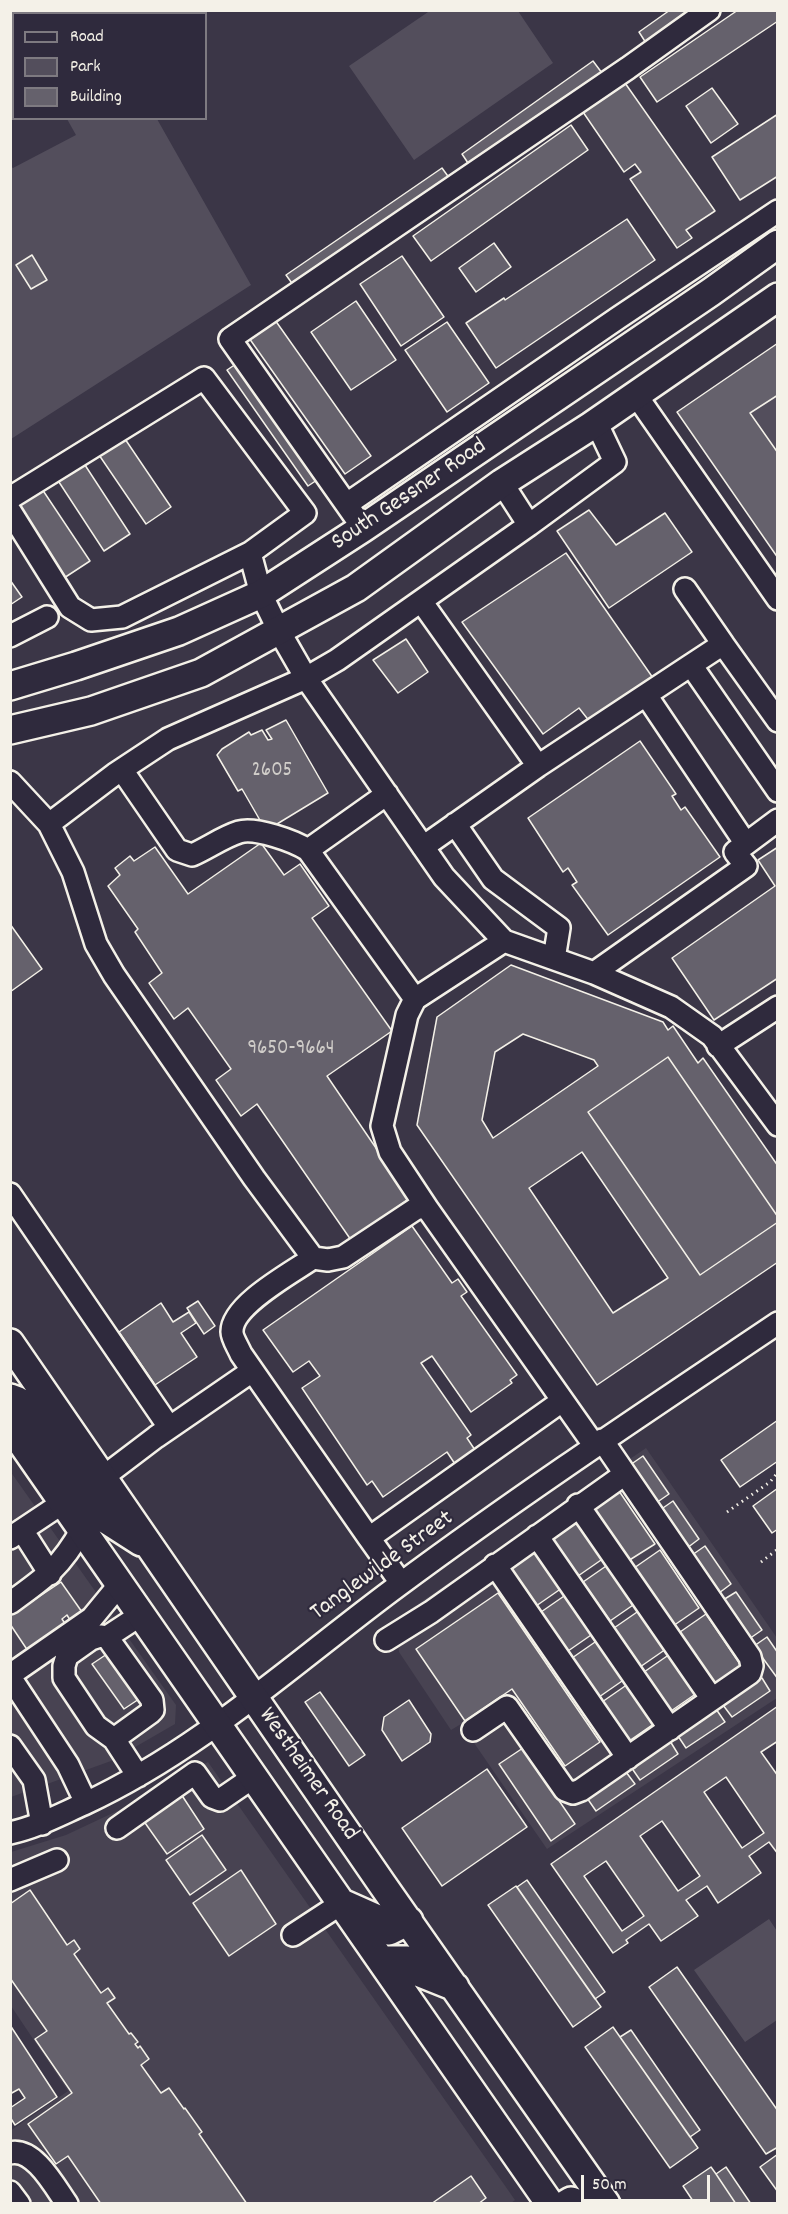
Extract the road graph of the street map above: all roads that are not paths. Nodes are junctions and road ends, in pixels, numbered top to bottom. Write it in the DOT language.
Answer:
graph roads {
  1 [pos="709,10"];
  2 [pos="777,211"];
  3 [pos="731,242"];
  4 [pos="777,244"];
  5 [pos="747,266"];
  6 [pos="693,267"];
  7 [pos="715,289"];
  8 [pos="777,297"];
  9 [pos="744,321"];
  10 [pos="636,395"];
  11 [pos="596,422"];
  12 [pos="502,483"];
  13 [pos="10,498"];
  14 [pos="10,511"];
  15 [pos="355,515"];
  16 [pos="529,525"];
  17 [pos="250,553"];
  18 [pos="685,589"];
  19 [pos="261,594"];
  20 [pos="777,599"];
  21 [pos="421,601"];
  22 [pos="47,617"];
  23 [pos="279,631"];
  24 [pos="10,636"];
  25 [pos="723,644"];
  26 [pos="691,665"];
  27 [pos="306,678"];
  28 [pos="10,686"];
  29 [pos="646,695"];
  30 [pos="777,721"];
  31 [pos="10,730"];
  32 [pos="538,766"];
  33 [pos="122,770"];
  34 [pos="10,782"];
  35 [pos="777,791"];
  36 [pos="387,794"];
  37 [pos="777,820"];
  38 [pos="49,824"];
  39 [pos="455,824"];
  40 [pos="746,844"];
  41 [pos="423,847"];
  42 [pos="308,850"];
  43 [pos="504,942"];
  44 [pos="554,959"];
  45 [pos="594,973"];
  46 [pos="416,999"];
  47 [pos="777,1007"];
  48 [pos="718,1046"];
  49 [pos="777,1125"];
  50 [pos="10,1194"];
  51 [pos="427,1208"];
  52 [pos="313,1258"];
  53 [pos="777,1323"];
  54 [pos="10,1343"];
  55 [pos="252,1371"];
  56 [pos="10,1398"];
  57 [pos="562,1401"];
  58 [pos="10,1426"];
  59 [pos="169,1427"];
  60 [pos="598,1443"];
  61 [pos="625,1474"];
  62 [pos="102,1478"];
  63 [pos="64,1502"];
  64 [pos="578,1505"];
  65 [pos="82,1529"];
  66 [pos="16,1534"];
  67 [pos="537,1536"];
  68 [pos="369,1538"];
  69 [pos="152,1549"];
  70 [pos="495,1565"];
  71 [pos="50,1574"];
  72 [pos="401,1583"];
  73 [pos="120,1584"];
  74 [pos="10,1603"];
  75 [pos="141,1614"];
  76 [pos="107,1637"];
  77 [pos="386,1640"];
  78 [pos="10,1676"];
  79 [pos="254,1698"];
  80 [pos="712,1699"];
  81 [pos="219,1724"];
  82 [pos="670,1729"];
  83 [pos="473,1730"];
  84 [pos="114,1739"];
  85 [pos="10,1746"];
  86 [pos="182,1750"];
  87 [pos="628,1758"];
  88 [pos="195,1773"];
  89 [pos="138,1776"];
  90 [pos="255,1776"];
  91 [pos="86,1803"];
  92 [pos="42,1824"];
  93 [pos="117,1828"];
  94 [pos="10,1833"];
  95 [pos="57,1860"];
  96 [pos="10,1880"];
  97 [pos="342,1903"];
  98 [pos="408,1921"];
  99 [pos="293,1935"];
  100 [pos="381,1960"];
  101 [pos="455,1987"];
  102 [pos="10,2153"];
  103 [pos="10,2192"];
  104 [pos="19,2204"];
  105 [pos="67,2204"];
  106 [pos="550,2204"];
  107 [pos="566,2204"];
  108 [pos="579,2204"];
  109 [pos="606,2204"];
  1 -- 15 [label="street"];
  2 -- 3 [label="street"];
  3 -- 5 [label="street"];
  3 -- 6 [label="street"];
  4 -- 5 [label="main road, South Gessner Road"];
  5 -- 7 [label="main road, South Gessner Road"];
  6 -- 7 [label="street"];
  6 -- 15 [label="street"];
  7 -- 9 [label="main road"];
  7 -- 15 [label="main road, South Gessner Road"];
  8 -- 9 [label="main road, South Gessner Road"];
  9 -- 10 [label="main road, South Gessner Road"];
  10 -- 11 [label="main road, South Gessner Road"];
  10 -- 20 [label="street"];
  11 -- 12 [label="main road, South Gessner Road"];
  11 -- 16 [label="street"];
  12 -- 16 [label="street"];
  12 -- 23 [label="main road, South Gessner Road"];
  13 -- 17 [label="street"];
  14 -- 17 [label="street"];
  15 -- 19 [label="main road, South Gessner Road"];
  16 -- 21 [label="street"];
  17 -- 19 [label="street"];
  18 -- 25 [label="street"];
  19 -- 23 [label="street"];
  19 -- 28 [label="main road, South Gessner Road"];
  21 -- 27 [label="street"];
  21 -- 32 [label="street"];
  22 -- 24 [label="street"];
  23 -- 27 [label="street"];
  23 -- 31 [label="main road, South Gessner Road"];
  25 -- 26 [label="street"];
  25 -- 30 [label="street"];
  26 -- 29 [label="street"];
  26 -- 35 [label="street"];
  27 -- 33 [label="street"];
  27 -- 36 [label="street"];
  29 -- 32 [label="street"];
  29 -- 40 [label="street"];
  32 -- 39 [label="street"];
  33 -- 38 [label="street"];
  33 -- 42 [label="street"];
  34 -- 38 [label="street"];
  36 -- 41 [label="street"];
  36 -- 42 [label="street"];
  37 -- 40 [label="street"];
  38 -- 52 [label="street"];
  39 -- 41 [label="street"];
  39 -- 44 [label="street"];
  40 -- 45 [label="street"];
  41 -- 43 [label="street"];
  42 -- 46 [label="street"];
  43 -- 44 [label="street"];
  43 -- 46 [label="street"];
  44 -- 45 [label="street"];
  45 -- 48 [label="street"];
  46 -- 51 [label="street"];
  47 -- 48 [label="street"];
  48 -- 49 [label="street"];
  50 -- 59 [label="street"];
  51 -- 52 [label="street"];
  51 -- 57 [label="street"];
  52 -- 55 [label="street"];
  53 -- 60 [label="street, Tanglewilde Street"];
  54 -- 62 [label="main road, Westheimer Road"];
  55 -- 59 [label="street"];
  55 -- 68 [label="street"];
  56 -- 62 [label="main road"];
  57 -- 60 [label="street"];
  57 -- 68 [label="street"];
  58 -- 63 [label="main road, Westheimer Road"];
  59 -- 62 [label="street"];
  60 -- 61 [label="street"];
  60 -- 72 [label="street, Tanglewilde Street"];
  61 -- 64 [label="street"];
  61 -- 80 [label="street"];
  62 -- 69 [label="main road, Westheimer Road"];
  63 -- 65 [label="main road, Westheimer Road"];
  63 -- 66 [label="street"];
  63 -- 69 [label="main road"];
  64 -- 67 [label="street"];
  64 -- 80 [label="street"];
  65 -- 71 [label="street"];
  65 -- 73 [label="main road, Westheimer Road"];
  66 -- 71 [label="street"];
  67 -- 70 [label="street"];
  67 -- 82 [label="street"];
  68 -- 72 [label="street"];
  69 -- 79 [label="main road, Westheimer Road"];
  70 -- 77 [label="street"];
  70 -- 87 [label="street"];
  71 -- 74 [label="street"];
  72 -- 79 [label="street, Tanglewilde Street"];
  73 -- 75 [label="main road, Westheimer Road"];
  73 -- 78 [label="street"];
  75 -- 76 [label="street"];
  75 -- 81 [label="main road, Westheimer Road"];
  76 -- 84 [label="street"];
  76 -- 84 [label="street"];
  78 -- 91 [label="street"];
  79 -- 81 [label="street, Tanglewilde Street"];
  79 -- 98 [label="main road, Westheimer Road"];
  80 -- 82 [label="street"];
  81 -- 86 [label="street, Tanglewilde Street"];
  81 -- 90 [label="main road, Westheimer Road"];
  82 -- 87 [label="street"];
  83 -- 87 [label="street"];
  84 -- 89 [label="street"];
  85 -- 92 [label="street"];
  86 -- 88 [label="street"];
  86 -- 89 [label="street, Tanglewilde Street"];
  88 -- 90 [label="street"];
  88 -- 93 [label="street"];
  89 -- 91 [label="street, Tanglewilde Street"];
  90 -- 97 [label="main road, Westheimer Road"];
  91 -- 92 [label="street, Tanglewilde Street"];
  92 -- 94 [label="street, Tanglewilde Street"];
  95 -- 96 [label="street"];
  97 -- 98 [label="main road"];
  97 -- 99 [label="street"];
  97 -- 100 [label="main road, Westheimer Road"];
  98 -- 101 [label="main road, Westheimer Road"];
  100 -- 101 [label="main road"];
  100 -- 106 [label="main road, Westheimer Road"];
  101 -- 109 [label="main road, Westheimer Road"];
  102 -- 105 [label="street"];
  103 -- 104 [label="street"];
  107 -- 108 [label="main road"];
}
